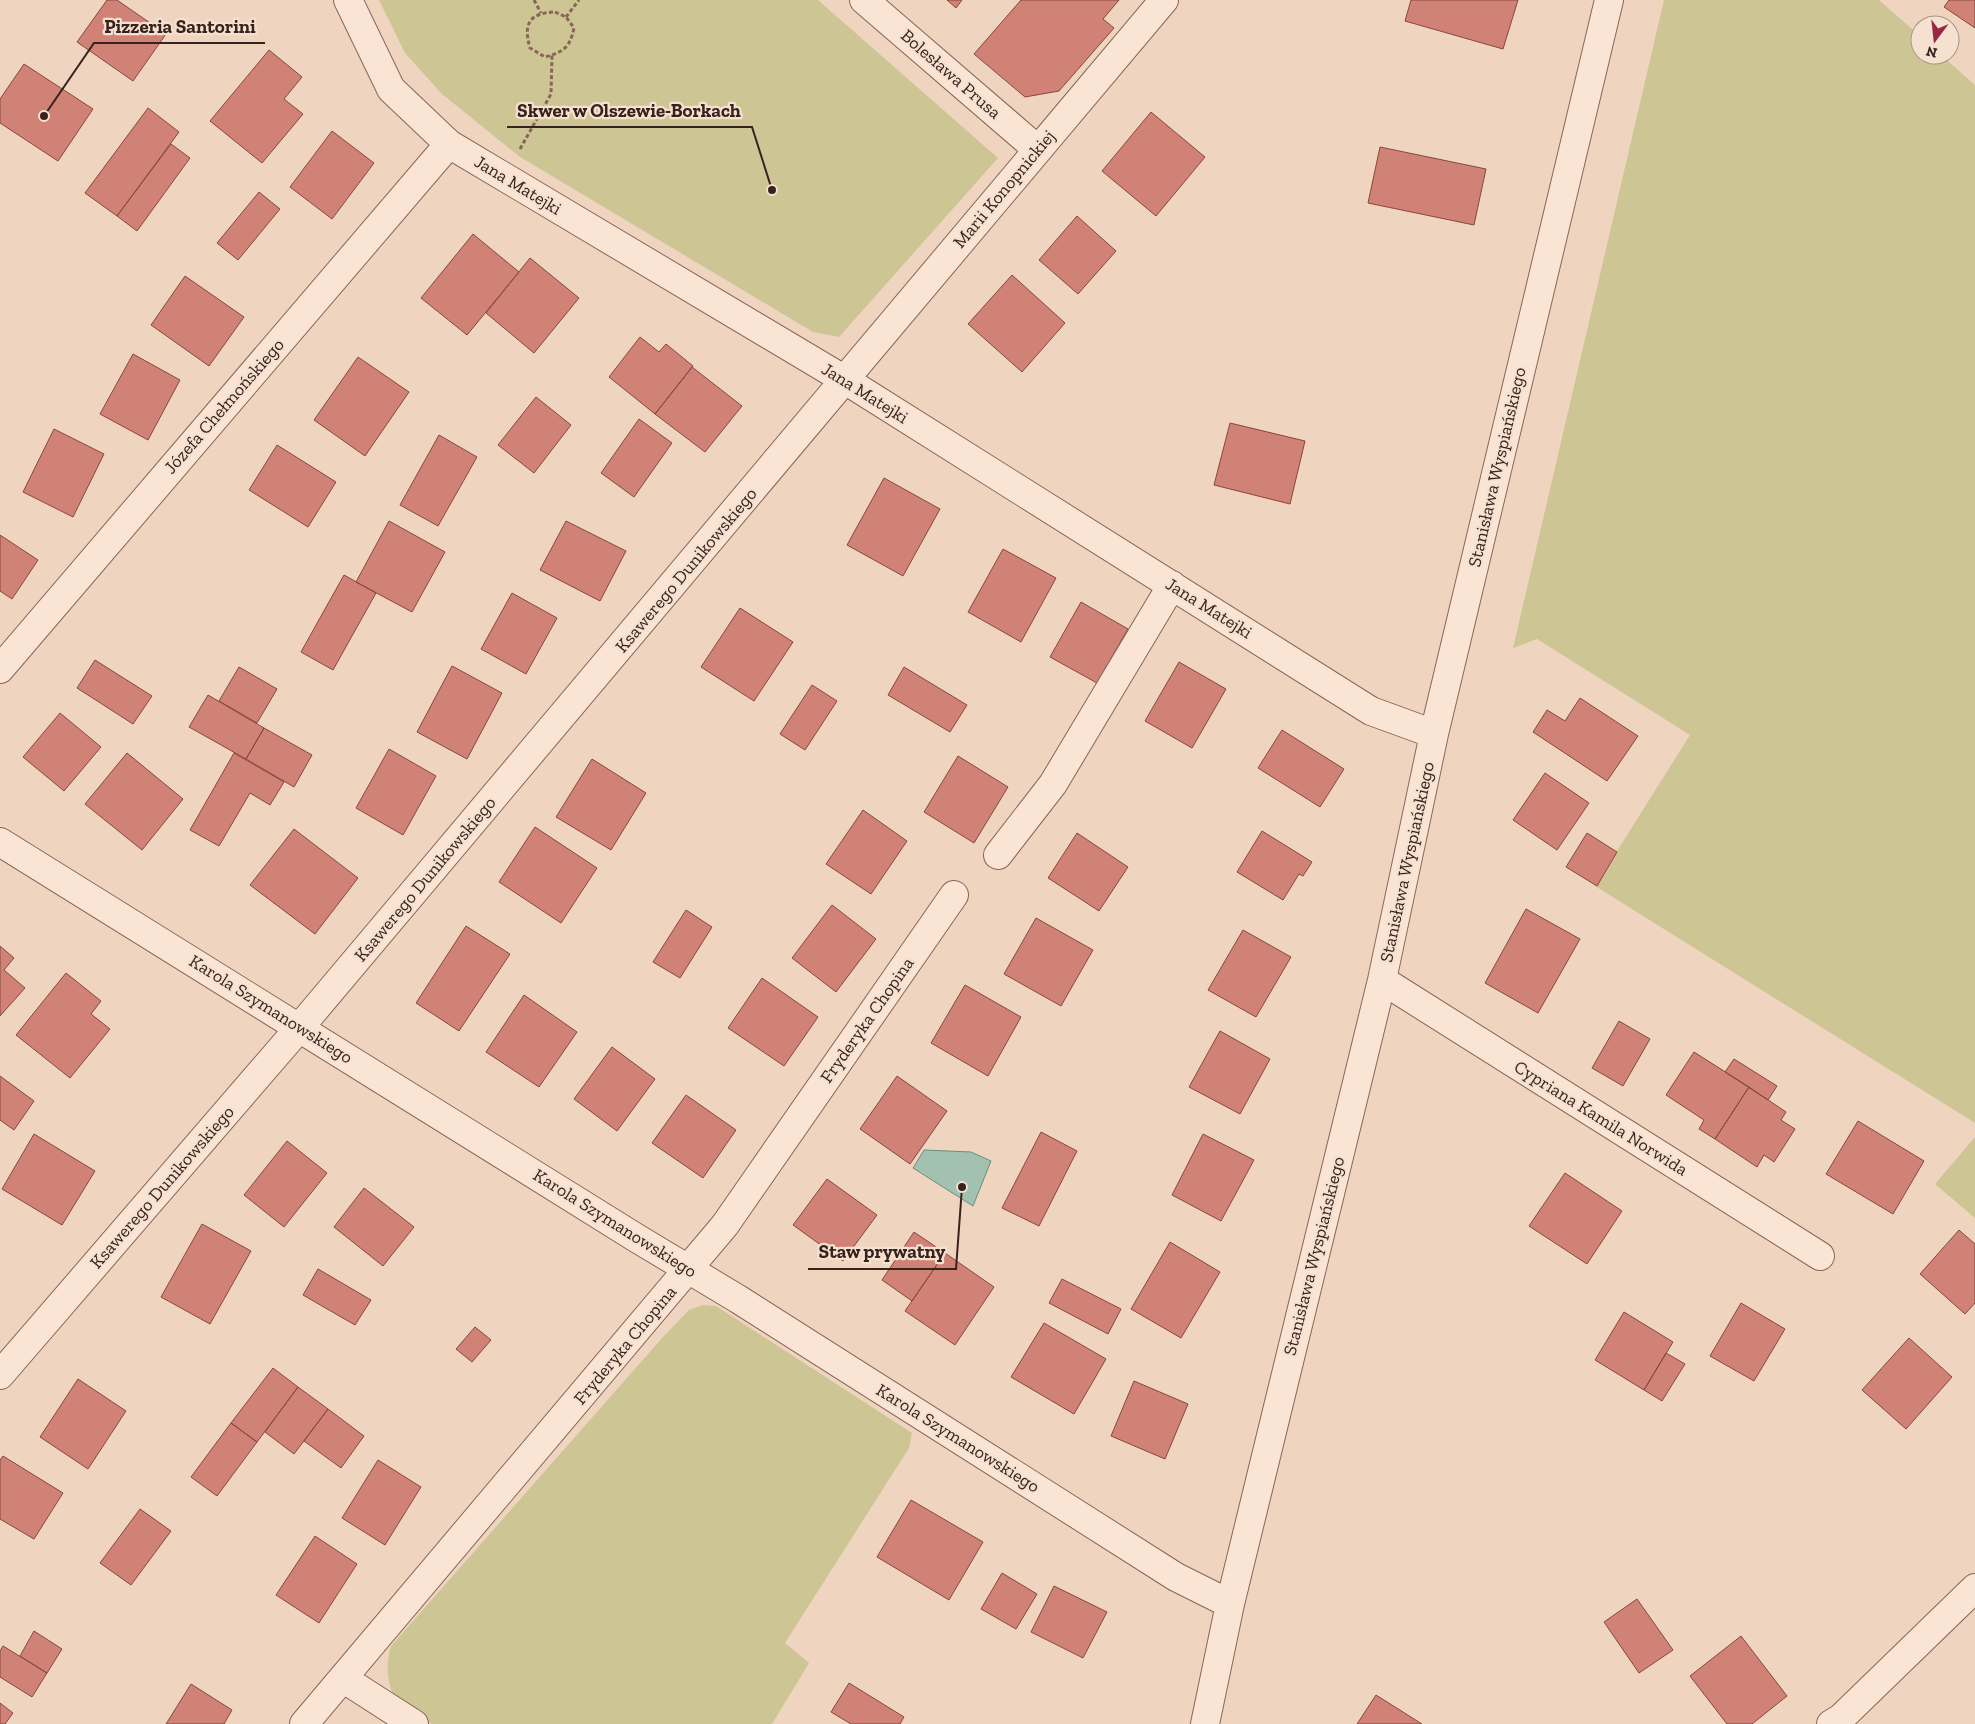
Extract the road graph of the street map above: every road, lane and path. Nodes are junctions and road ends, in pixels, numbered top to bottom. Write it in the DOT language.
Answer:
graph roads {
  1 [pos="348,0"];
  2 [pos="534,0"];
  3 [pos="579,0"];
  4 [pos="864,0"];
  5 [pos="1164,0"];
  6 [pos="1609,0"];
  7 [pos="540,13"];
  8 [pos="566,17"];
  9 [pos="552,55"];
  10 [pos="448,144"];
  11 [pos="523,144"];
  12 [pos="1037,149"];
  13 [pos="845,380"];
  14 [pos="1172,585"];
  15 [pos="0,669"];
  16 [pos="1434,734"];
  17 [pos="0,842"];
  18 [pos="998,855"];
  19 [pos="954,895"];
  20 [pos="1382,980"];
  21 [pos="300,1027"];
  22 [pos="1820,1256"];
  23 [pos="689,1269"];
  24 [pos="0,1375"];
  25 [pos="1975,1588"];
  26 [pos="1230,1604"];
  27 [pos="344,1679"];
  28 [pos="304,1724"];
  29 [pos="414,1724"];
  30 [pos="1205,1724"];
  31 [pos="1831,1724"];
  1 -- 10 [label="street, Jana Matejki"];
  2 -- 7 [label="path"];
  3 -- 8 [label="path"];
  4 -- 12 [label="street, Bolesława Prusa"];
  5 -- 12 [label="street, Marii Konopnickiej"];
  6 -- 16 [label="street, Stanisława Wyspiańskiego"];
  7 -- 8 [label="path"];
  7 -- 9 [label="path"];
  8 -- 9 [label="path"];
  9 -- 11 [label="path"];
  10 -- 13 [label="street, Jana Matejki"];
  10 -- 15 [label="street, Józefa Chełmońskiego"];
  12 -- 13 [label="street, Marii Konopnickiej"];
  13 -- 14 [label="street, Jana Matejki"];
  13 -- 21 [label="street, Ksawerego Dunikowskiego"];
  14 -- 16 [label="street, Jana Matejki"];
  14 -- 18 [label="street"];
  16 -- 20 [label="street, Stanisława Wyspiańskiego"];
  17 -- 21 [label="street, Karola Szymanowskiego"];
  19 -- 23 [label="street, Fryderyka Chopina"];
  20 -- 22 [label="street, Cypriana Kamila Norwida"];
  20 -- 26 [label="street, Stanisława Wyspiańskiego"];
  21 -- 23 [label="street, Karola Szymanowskiego"];
  21 -- 24 [label="street, Ksawerego Dunikowskiego"];
  23 -- 26 [label="street, Karola Szymanowskiego"];
  23 -- 27 [label="street, Fryderyka Chopina"];
  25 -- 31 [label="street"];
  26 -- 30 [label="street, Stanisława Wyspiańskiego"];
  27 -- 28 [label="street, Fryderyka Chopina"];
  27 -- 29 [label="street"];
}
